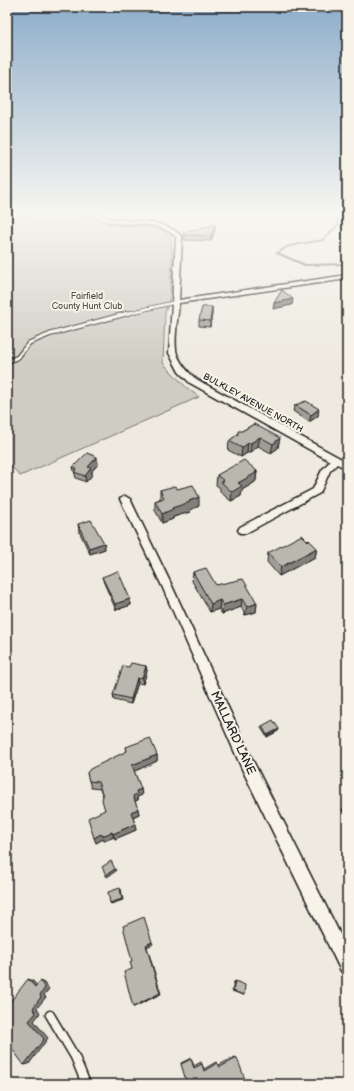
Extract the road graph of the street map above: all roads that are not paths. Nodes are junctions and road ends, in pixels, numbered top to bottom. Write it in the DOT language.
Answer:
graph roads {
  1 [pos="178,265"];
  2 [pos="347,277"];
  3 [pos="176,302"];
  4 [pos="7,362"];
  5 [pos="336,460"];
  6 [pos="347,466"];
  7 [pos="125,498"];
  8 [pos="243,530"];
  9 [pos="347,965"];
  10 [pos="50,1015"];
  11 [pos="86,1084"];
  1 -- 3 [label="street, BULKLEY AVENUE NORTH"];
  2 -- 3 [label="street"];
  3 -- 4 [label="lane"];
  3 -- 5 [label="street, BULKLEY AVENUE NORTH"];
  5 -- 6 [label="street, BULKLEY AVENUE NORTH"];
  5 -- 8 [label="street"];
  7 -- 9 [label="street, MALLARD LANE"];
  10 -- 11 [label="lane"];
}
